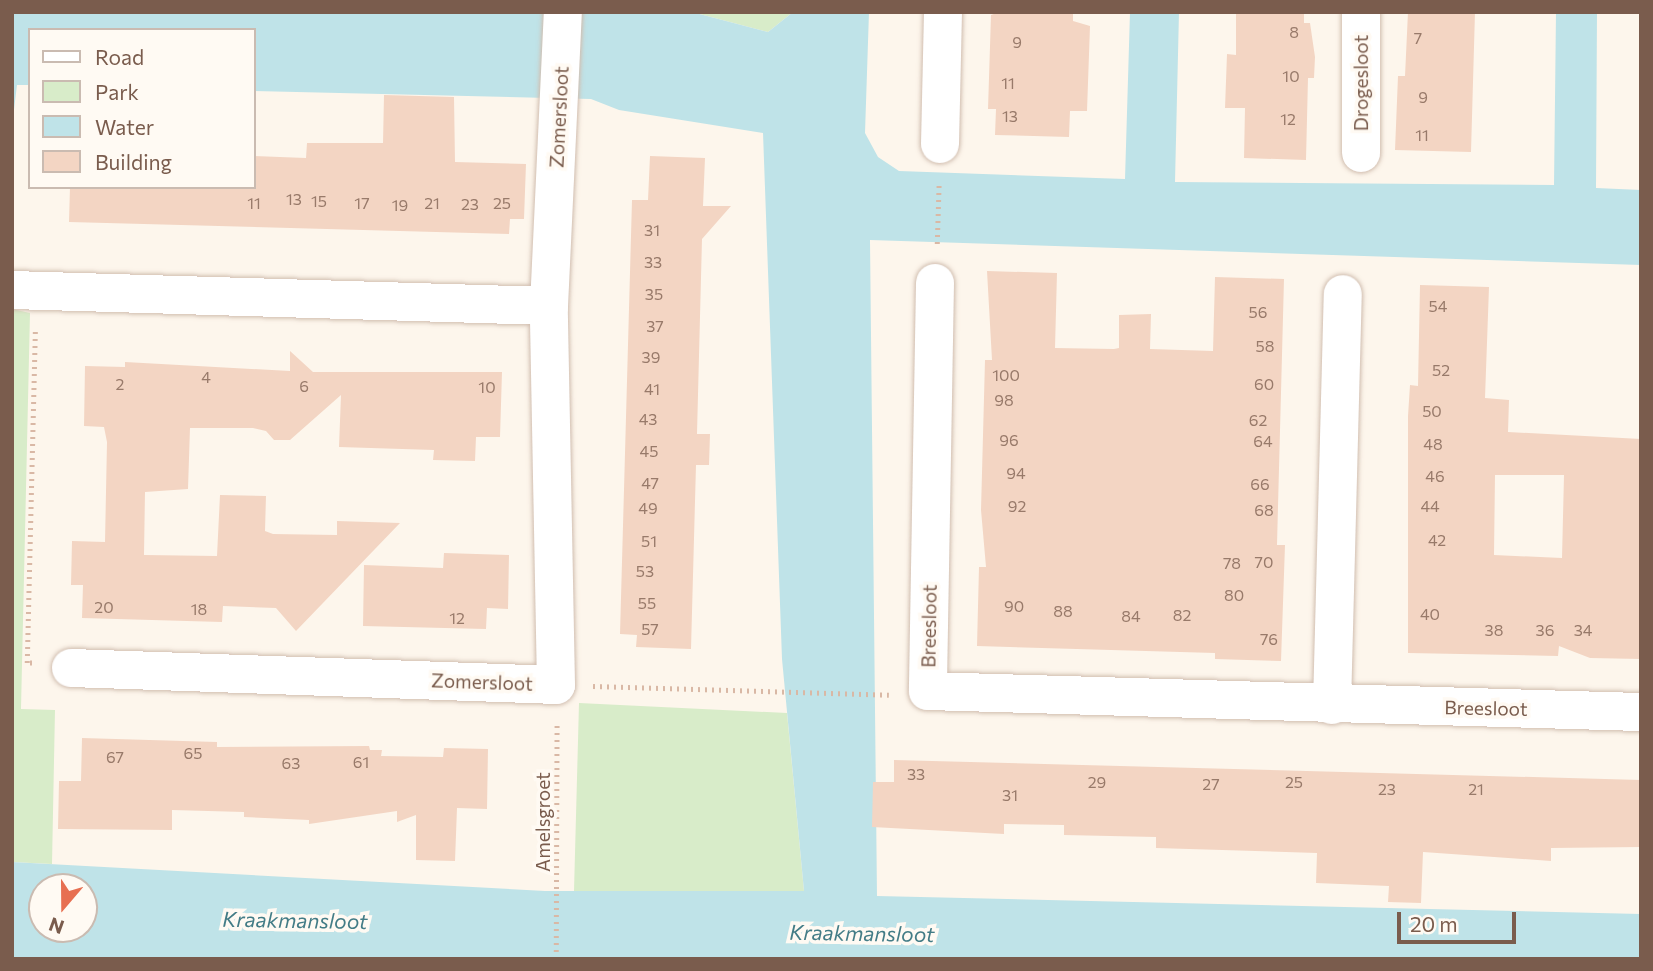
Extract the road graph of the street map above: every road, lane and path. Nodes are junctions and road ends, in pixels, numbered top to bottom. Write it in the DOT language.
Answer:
graph roads {
  1 [pos="563,12"];
  2 [pos="943,12"];
  3 [pos="1360,12"];
  4 [pos="940,144"];
  5 [pos="1361,153"];
  6 [pos="935,283"];
  7 [pos="24,290"];
  8 [pos="1343,295"];
  9 [pos="550,306"];
  10 [pos="71,668"];
  11 [pos="556,685"];
  12 [pos="881,696"];
  13 [pos="1332,705"];
  14 [pos="1641,712"];
  15 [pos="556,959"];
  1 -- 9 [label="street, Zomersloot"];
  2 -- 4 [label="street"];
  3 -- 5 [label="street, Drogesloot"];
  4 -- 6 [label="path"];
  6 -- 13 [label="street, Breesloot"];
  7 -- 9 [label="street"];
  7 -- 10 [label="path"];
  8 -- 13 [label="street"];
  9 -- 11 [label="street, Zomersloot"];
  10 -- 11 [label="street, Zomersloot"];
  11 -- 12 [label="path"];
  11 -- 15 [label="path, Amelsgroet"];
  13 -- 14 [label="street, Breesloot"];
}
